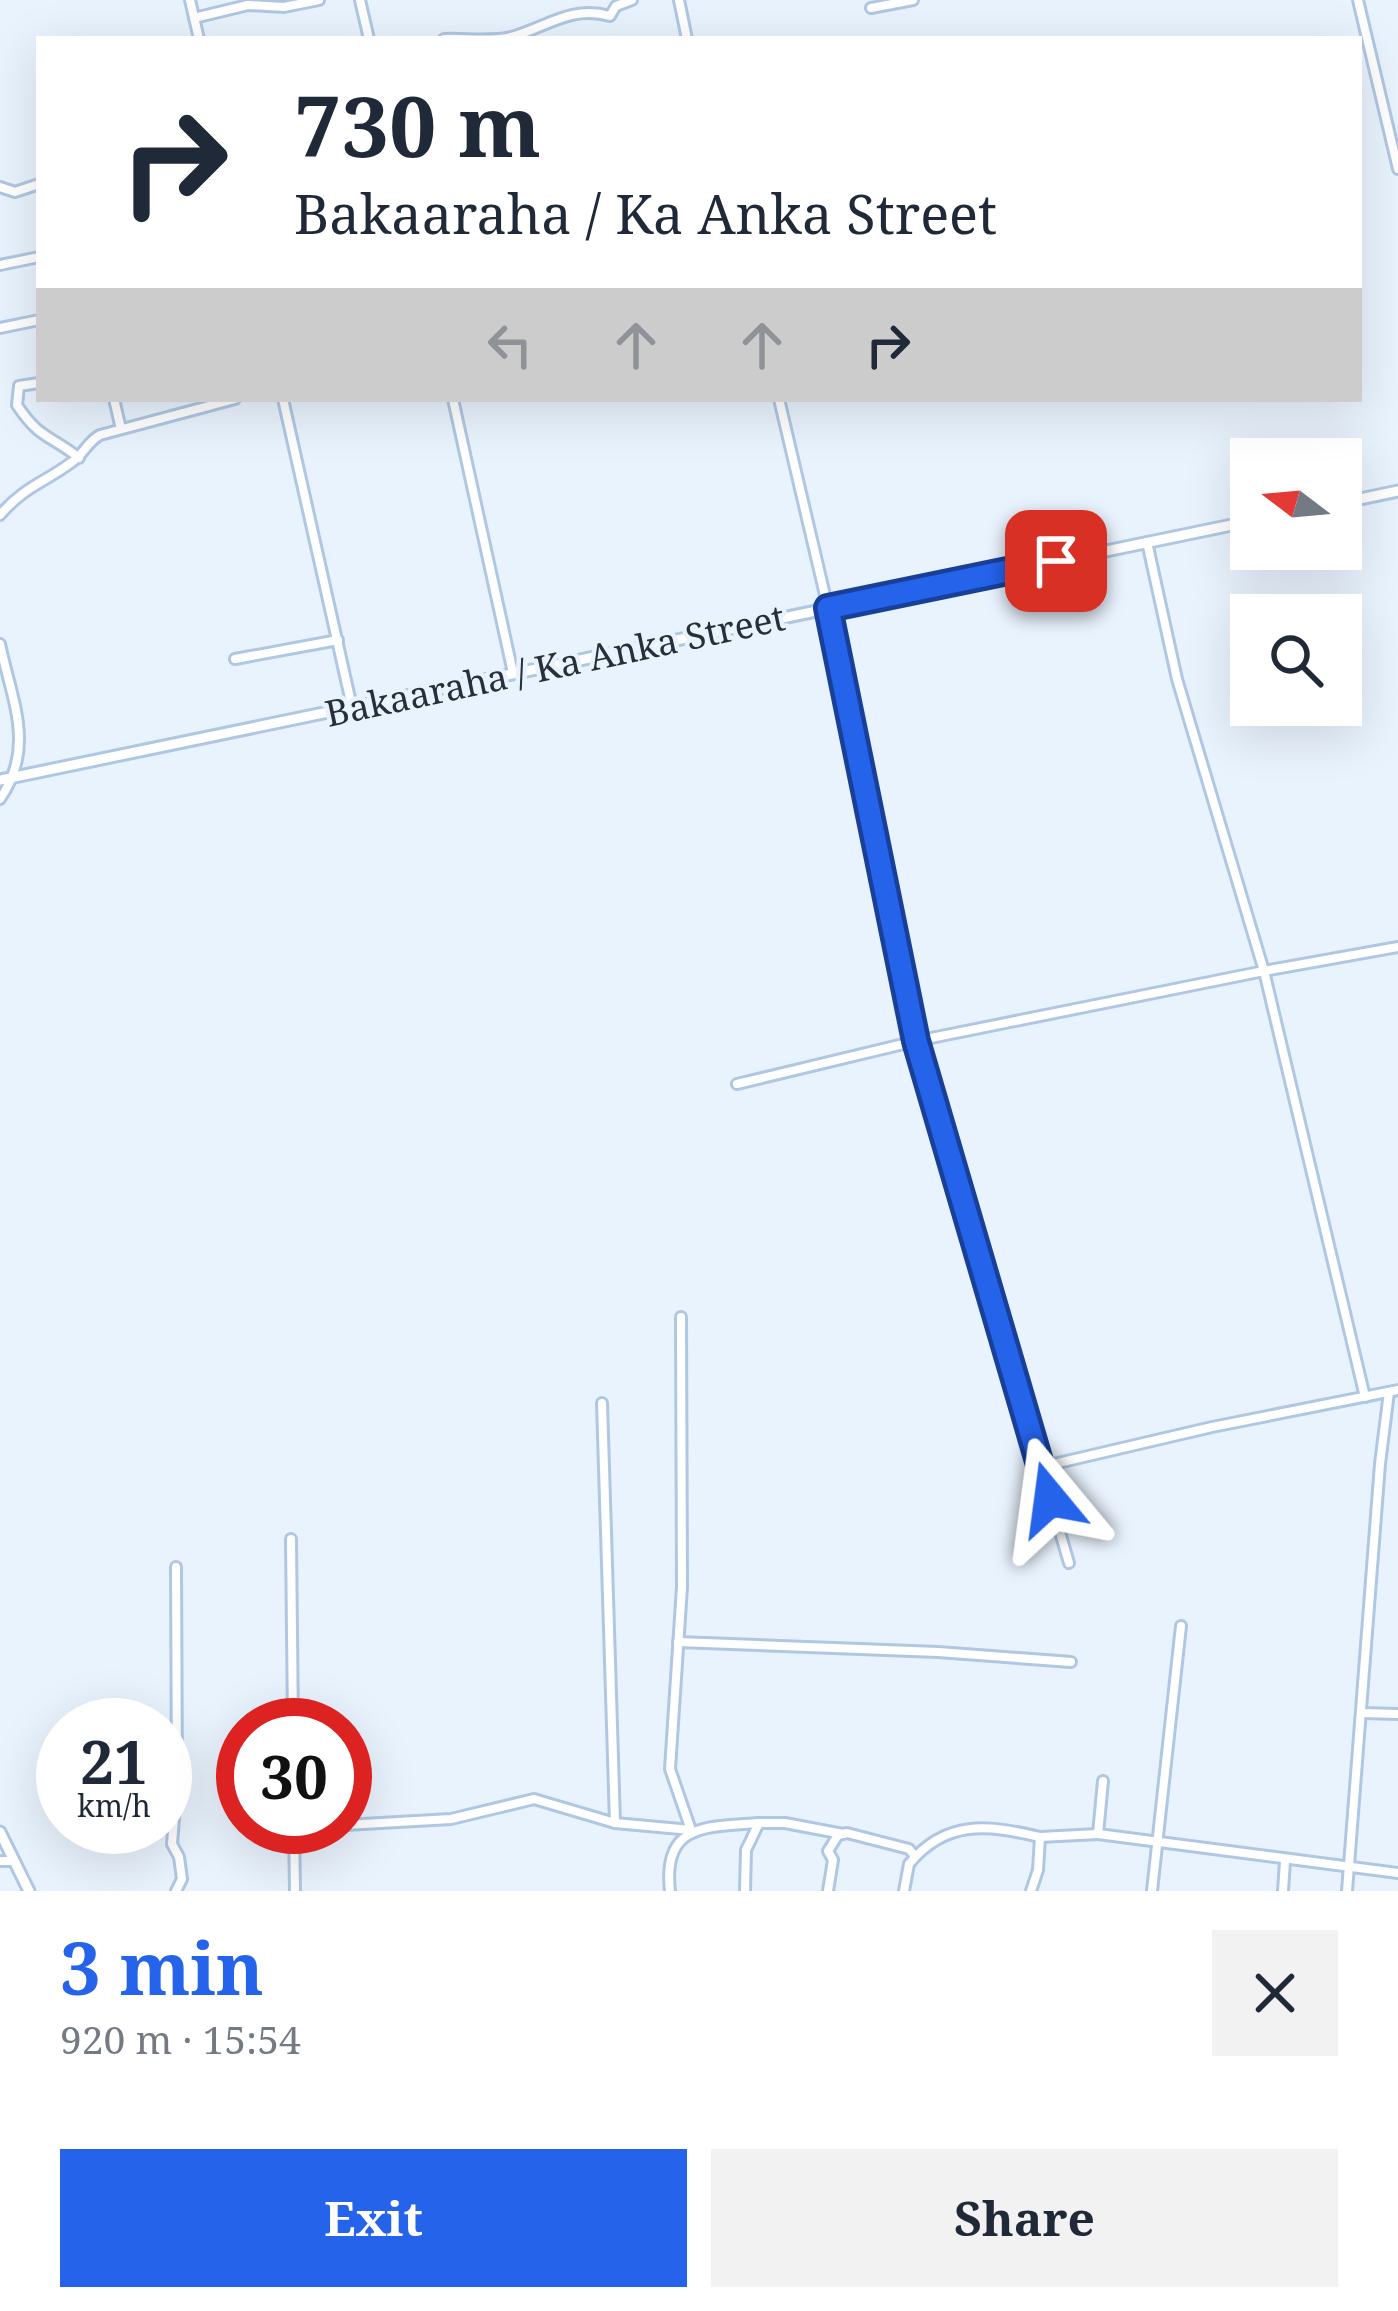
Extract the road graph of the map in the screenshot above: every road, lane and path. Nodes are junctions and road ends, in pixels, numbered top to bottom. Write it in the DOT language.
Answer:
graph roads {
  1 [pos="190,0"];
  2 [pos="319,0"];
  3 [pos="360,0"];
  4 [pos="632,0"];
  5 [pos="679,0"];
  6 [pos="913,0"];
  7 [pos="1358,0"];
  8 [pos="871,8"];
  9 [pos="194,18"];
  10 [pos="198,36"];
  11 [pos="368,36"];
  12 [pos="513,36"];
  13 [pos="686,36"];
  14 [pos="1398,170"];
  15 [pos="36,185"];
  16 [pos="0,187"];
  17 [pos="36,257"];
  18 [pos="0,265"];
  19 [pos="36,321"];
  20 [pos="0,328"];
  21 [pos="36,383"];
  22 [pos="115,402"];
  23 [pos="224,402"];
  24 [pos="284,402"];
  25 [pos="454,402"];
  26 [pos="780,402"];
  27 [pos="121,429"];
  28 [pos="79,458"];
  29 [pos="1398,491"];
  30 [pos="1362,498"];
  31 [pos="0,514"];
  32 [pos="1230,525"];
  33 [pos="1148,542"];
  34 [pos="828,608"];
  35 [pos="338,640"];
  36 [pos="0,644"];
  37 [pos="235,659"];
  38 [pos="513,674"];
  39 [pos="352,706"];
  40 [pos="15,777"];
  41 [pos="0,780"];
  42 [pos="0,799"];
  43 [pos="1398,947"];
  44 [pos="1264,971"];
  45 [pos="916,1041"];
  46 [pos="736,1084"];
  47 [pos="681,1317"];
  48 [pos="1394,1391"];
  49 [pos="1365,1397"];
  50 [pos="602,1402"];
  51 [pos="1041,1467"];
  52 [pos="291,1540"];
  53 [pos="1069,1563"];
  54 [pos="176,1568"];
  55 [pos="1181,1627"];
  56 [pos="679,1642"];
  57 [pos="1071,1662"];
  58 [pos="293,1698"];
  59 [pos="1362,1713"];
  60 [pos="1398,1714"];
  61 [pos="1102,1781"];
  62 [pos="615,1823"];
  63 [pos="759,1823"];
  64 [pos="372,1824"];
  65 [pos="691,1830"];
  66 [pos="0,1832"];
  67 [pos="843,1834"];
  68 [pos="1098,1834"];
  69 [pos="1040,1837"];
  70 [pos="1156,1844"];
  71 [pos="294,1854"];
  72 [pos="915,1856"];
  73 [pos="0,1861"];
  74 [pos="14,1861"];
  75 [pos="1285,1861"];
  76 [pos="1349,1867"];
  77 [pos="1398,1873"];
  78 [pos="29,1891"];
  79 [pos="176,1891"];
  80 [pos="295,1891"];
  81 [pos="670,1891"];
  82 [pos="745,1891"];
  83 [pos="828,1891"];
  84 [pos="904,1891"];
  85 [pos="1030,1891"];
  86 [pos="1152,1891"];
  87 [pos="1283,1891"];
  88 [pos="1347,1891"];
  1 -- 9 [label="street"];
  2 -- 9 [label="street"];
  3 -- 11 [label="street"];
  4 -- 12 [label="street"];
  5 -- 13 [label="street"];
  6 -- 8 [label="street"];
  7 -- 14 [label="street"];
  9 -- 10 [label="street"];
  15 -- 16 [label="street"];
  17 -- 18 [label="street"];
  19 -- 20 [label="street"];
  21 -- 28 [label="street"];
  22 -- 27 [label="street"];
  23 -- 27 [label="street"];
  24 -- 35 [label="street"];
  25 -- 38 [label="street"];
  26 -- 34 [label="street"];
  27 -- 28 [label="street"];
  28 -- 31 [label="street"];
  29 -- 30 [label="street"];
  32 -- 33 [label="street, Bakaaraha / Ka Anka Street"];
  33 -- 34 [label="street, Bakaaraha / Ka Anka Street"];
  33 -- 44 [label="street"];
  34 -- 38 [label="street, Bakaaraha / Ka Anka Street"];
  34 -- 45 [label="street"];
  35 -- 37 [label="street"];
  35 -- 39 [label="street"];
  36 -- 40 [label="street"];
  38 -- 39 [label="street, Bakaaraha / Ka Anka Street"];
  39 -- 40 [label="street, Bakaaraha / Ka Anka Street"];
  40 -- 41 [label="street, Bakaaraha / Ka Anka Street"];
  40 -- 42 [label="street"];
  43 -- 44 [label="street"];
  44 -- 45 [label="street"];
  44 -- 49 [label="street"];
  45 -- 46 [label="street"];
  45 -- 51 [label="street"];
  47 -- 56 [label="street"];
  48 -- 49 [label="street"];
  48 -- 59 [label="street"];
  49 -- 51 [label="street"];
  50 -- 62 [label="street"];
  51 -- 53 [label="street"];
  52 -- 58 [label="street"];
  54 -- 79 [label="street"];
  55 -- 70 [label="street"];
  56 -- 57 [label="street"];
  56 -- 65 [label="street"];
  59 -- 60 [label="street"];
  59 -- 76 [label="street"];
  61 -- 68 [label="street"];
  62 -- 64 [label="street"];
  62 -- 65 [label="street"];
  63 -- 65 [label="street"];
  63 -- 67 [label="street"];
  63 -- 82 [label="street"];
  65 -- 81 [label="street"];
  66 -- 74 [label="street"];
  67 -- 72 [label="street"];
  67 -- 83 [label="street"];
  68 -- 69 [label="street"];
  68 -- 70 [label="street"];
  69 -- 72 [label="street"];
  69 -- 85 [label="street"];
  70 -- 75 [label="street"];
  70 -- 86 [label="street"];
  71 -- 80 [label="street"];
  72 -- 84 [label="street"];
  73 -- 74 [label="street"];
  74 -- 78 [label="street"];
  75 -- 76 [label="street"];
  75 -- 87 [label="street"];
  76 -- 77 [label="street"];
  76 -- 88 [label="street"];
}
